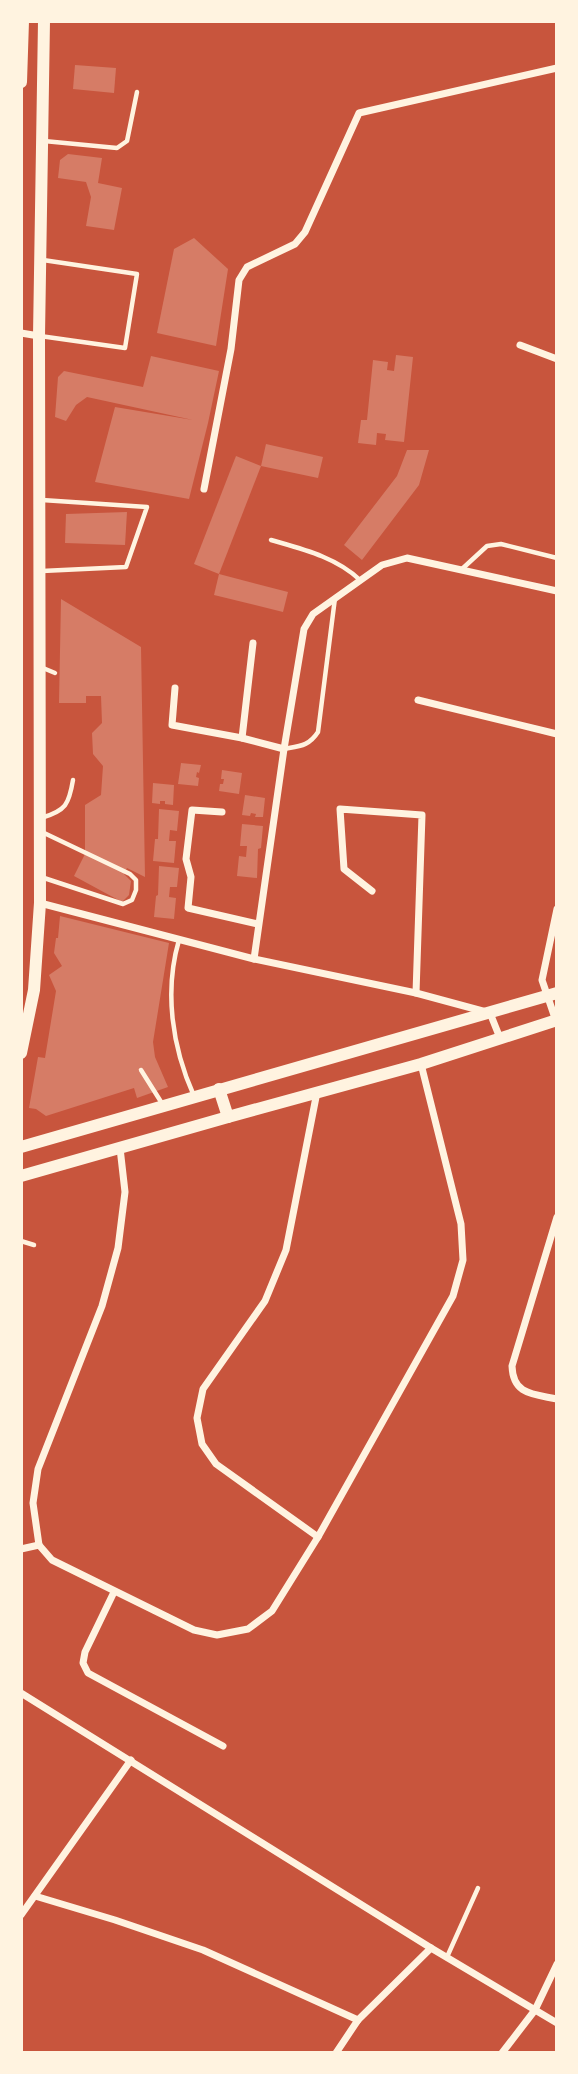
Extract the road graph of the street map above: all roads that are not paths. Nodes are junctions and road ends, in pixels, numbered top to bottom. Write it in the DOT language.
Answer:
graph roads {
  1 [pos="23,21"];
  2 [pos="44,21"];
  3 [pos="557,68"];
  4 [pos="21,82"];
  5 [pos="137,92"];
  6 [pos="43,141"];
  7 [pos="41,260"];
  8 [pos="21,333"];
  9 [pos="39,336"];
  10 [pos="520,345"];
  11 [pos="557,359"];
  12 [pos="204,489"];
  13 [pos="38,500"];
  14 [pos="271,540"];
  15 [pos="557,558"];
  16 [pos="461,569"];
  17 [pos="38,571"];
  18 [pos="360,580"];
  19 [pos="557,591"];
  20 [pos="336,598"];
  21 [pos="253,643"];
  22 [pos="39,667"];
  23 [pos="55,673"];
  24 [pos="175,688"];
  25 [pos="418,700"];
  26 [pos="557,734"];
  27 [pos="242,738"];
  28 [pos="284,749"];
  29 [pos="73,780"];
  30 [pos="222,812"];
  31 [pos="40,825"];
  32 [pos="40,877"];
  33 [pos="372,891"];
  34 [pos="40,903"];
  35 [pos="557,909"];
  36 [pos="258,924"];
  37 [pos="179,940"];
  38 [pos="254,959"];
  39 [pos="416,993"];
  40 [pos="552,995"];
  41 [pos="490,1013"];
  42 [pos="556,1021"];
  43 [pos="499,1038"];
  44 [pos="21,1053"];
  45 [pos="421,1064"];
  46 [pos="141,1070"];
  47 [pos="219,1089"];
  48 [pos="317,1092"];
  49 [pos="194,1097"];
  50 [pos="163,1106"];
  51 [pos="228,1117"];
  52 [pos="21,1147"];
  53 [pos="120,1149"];
  54 [pos="21,1176"];
  55 [pos="557,1216"];
  56 [pos="21,1241"];
  57 [pos="34,1244"];
  58 [pos="557,1399"];
  59 [pos="318,1537"];
  60 [pos="39,1545"];
  61 [pos="21,1549"];
  62 [pos="114,1592"];
  63 [pos="21,1693"];
  64 [pos="223,1746"];
  65 [pos="131,1760"];
  66 [pos="478,1888"];
  67 [pos="34,1896"];
  68 [pos="21,1915"];
  69 [pos="431,1948"];
  70 [pos="447,1957"];
  71 [pos="557,1964"];
  72 [pos="535,2010"];
  73 [pos="358,2020"];
  74 [pos="557,2023"];
  75 [pos="336,2053"];
  76 [pos="502,2053"];
  1 -- 4 [label="main road"];
  2 -- 6 [label="main road"];
  3 -- 12 [label="street"];
  5 -- 6 [label="lane"];
  6 -- 7 [label="main road"];
  7 -- 9 [label="main road"];
  7 -- 9 [label="lane"];
  8 -- 9 [label="street"];
  9 -- 13 [label="main road"];
  10 -- 11 [label="street"];
  13 -- 17 [label="main road"];
  13 -- 17 [label="lane"];
  14 -- 18 [label="lane"];
  15 -- 16 [label="lane"];
  16 -- 18 [label="street"];
  16 -- 19 [label="street"];
  17 -- 22 [label="main road"];
  18 -- 20 [label="street"];
  20 -- 28 [label="street"];
  20 -- 28 [label="lane"];
  21 -- 27 [label="street"];
  22 -- 23 [label="lane"];
  22 -- 31 [label="main road"];
  24 -- 27 [label="street"];
  25 -- 26 [label="street"];
  27 -- 28 [label="street"];
  28 -- 36 [label="street"];
  29 -- 31 [label="lane"];
  30 -- 36 [label="street"];
  31 -- 32 [label="main road"];
  31 -- 32 [label="lane"];
  32 -- 34 [label="main road"];
  33 -- 39 [label="street"];
  34 -- 37 [label="street"];
  34 -- 44 [label="main road"];
  35 -- 40 [label="street"];
  36 -- 38 [label="street"];
  37 -- 38 [label="street"];
  37 -- 49 [label="lane"];
  38 -- 39 [label="street"];
  39 -- 41 [label="street"];
  40 -- 41 [label="main road"];
  40 -- 42 [label="street"];
  41 -- 43 [label="street"];
  41 -- 47 [label="main road"];
  42 -- 43 [label="main road"];
  43 -- 45 [label="main road"];
  45 -- 48 [label="main road"];
  45 -- 59 [label="street"];
  46 -- 50 [label="lane"];
  47 -- 49 [label="main road"];
  47 -- 51 [label="main road"];
  48 -- 51 [label="main road"];
  48 -- 59 [label="street"];
  49 -- 50 [label="main road"];
  50 -- 52 [label="main road"];
  51 -- 53 [label="main road"];
  53 -- 54 [label="main road"];
  53 -- 60 [label="street"];
  55 -- 58 [label="street"];
  56 -- 57 [label="lane"];
  59 -- 62 [label="street"];
  60 -- 61 [label="street"];
  60 -- 62 [label="street"];
  62 -- 64 [label="street"];
  63 -- 65 [label="street"];
  65 -- 67 [label="street"];
  65 -- 69 [label="street"];
  66 -- 70 [label="lane"];
  67 -- 68 [label="street"];
  67 -- 73 [label="street"];
  69 -- 70 [label="street"];
  69 -- 73 [label="street"];
  70 -- 72 [label="street"];
  71 -- 72 [label="street"];
  72 -- 74 [label="street"];
  72 -- 76 [label="street"];
  73 -- 75 [label="street"];
}
